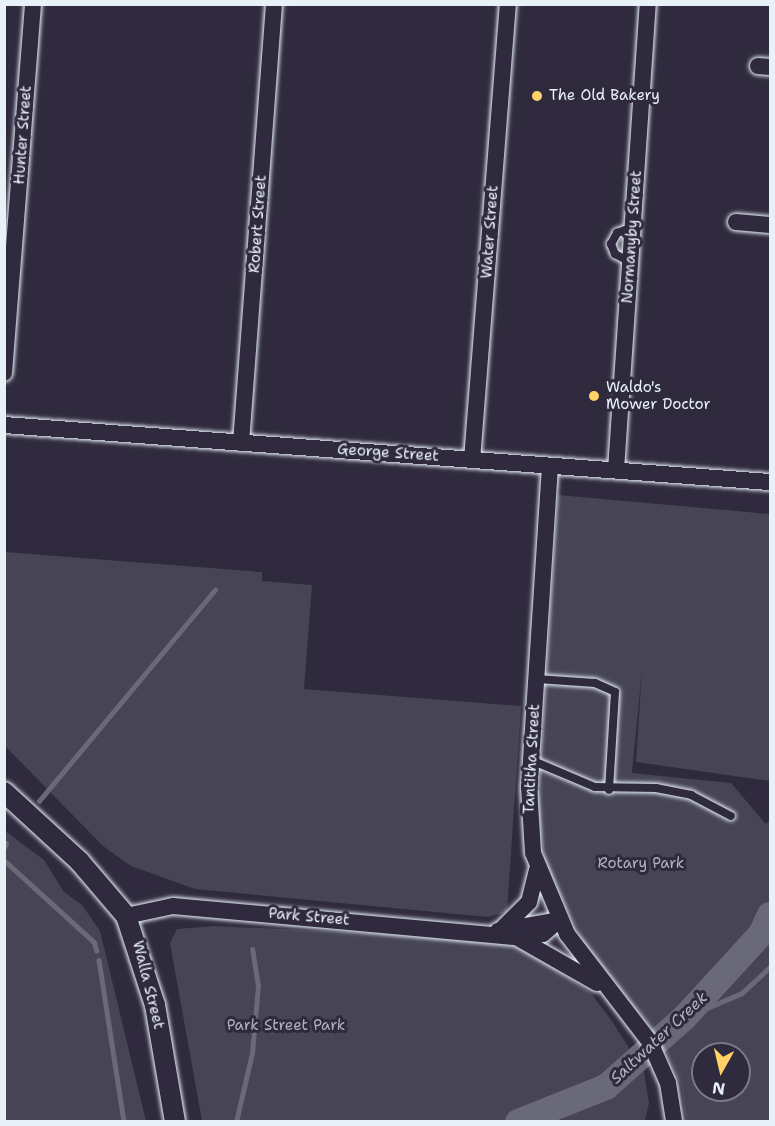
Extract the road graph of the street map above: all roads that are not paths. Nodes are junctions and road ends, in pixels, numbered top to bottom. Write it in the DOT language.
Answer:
graph roads {
  1 [pos="33,4"];
  2 [pos="274,4"];
  3 [pos="508,4"];
  4 [pos="648,4"];
  5 [pos="736,222"];
  6 [pos="771,225"];
  7 [pos="4,373"];
  8 [pos="4,425"];
  9 [pos="241,443"];
  10 [pos="472,460"];
  11 [pos="550,466"];
  12 [pos="616,471"];
  13 [pos="771,482"];
  14 [pos="537,679"];
  15 [pos="531,760"];
  16 [pos="609,789"];
  17 [pos="4,792"];
  18 [pos="731,816"];
  19 [pos="537,867"];
  20 [pos="126,916"];
  21 [pos="559,921"];
  22 [pos="502,933"];
  23 [pos="611,992"];
  24 [pos="175,1122"];
  25 [pos="674,1122"];
  1 -- 7 [label="street, Hunter Street"];
  2 -- 9 [label="street, Robert Street"];
  3 -- 10 [label="street, Water Street"];
  4 -- 12 [label="street, Normanyby Street"];
  5 -- 6 [label="street"];
  8 -- 9 [label="street, George Street"];
  9 -- 10 [label="street, George Street"];
  10 -- 11 [label="street, George Street"];
  11 -- 12 [label="street, George Street"];
  11 -- 14 [label="street, Tantitha Street"];
  12 -- 13 [label="street, George Street"];
  14 -- 15 [label="street, Tantitha Street"];
  14 -- 16 [label="lane"];
  15 -- 16 [label="lane"];
  15 -- 19 [label="street, Tantitha Street"];
  16 -- 18 [label="lane"];
  17 -- 20 [label="street, Walla Street"];
  19 -- 21 [label="street, Tantitha Street"];
  19 -- 22 [label="street"];
  20 -- 22 [label="street, Park Street"];
  20 -- 24 [label="street, Walla Street"];
  21 -- 22 [label="street, Park Street"];
  21 -- 23 [label="street, Tantitha Street"];
  22 -- 23 [label="street, Park Street"];
  23 -- 25 [label="street, Tantitha Street"];
}
